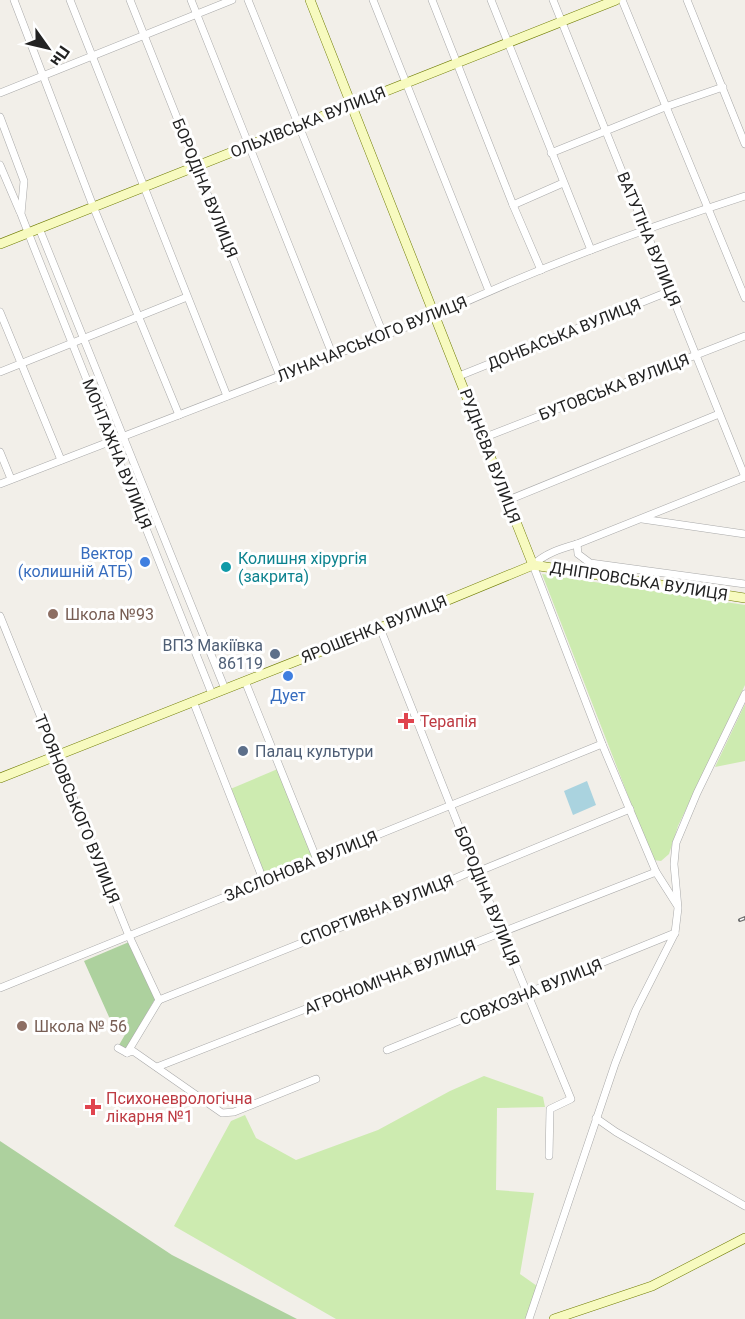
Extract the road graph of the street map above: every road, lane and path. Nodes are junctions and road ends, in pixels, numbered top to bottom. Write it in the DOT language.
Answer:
graph roads {
  1 [pos="14,0"];
  2 [pos="70,0"];
  3 [pos="130,0"];
  4 [pos="191,0"];
  5 [pos="232,0"];
  6 [pos="248,0"];
  7 [pos="310,0"];
  8 [pos="373,0"];
  9 [pos="432,0"];
  10 [pos="491,0"];
  11 [pos="553,0"];
  12 [pos="616,0"];
  13 [pos="622,0"];
  14 [pos="687,0"];
  15 [pos="196,14"];
  16 [pos="561,22"];
  17 [pos="144,35"];
  18 [pos="509,42"];
  19 [pos="93,57"];
  20 [pos="457,63"];
  21 [pos="43,76"];
  22 [pos="405,84"];
  23 [pos="723,87"];
  24 [pos="0,93"];
  25 [pos="350,105"];
  26 [pos="665,107"];
  27 [pos="0,117"];
  28 [pos="298,126"];
  29 [pos="605,130"];
  30 [pos="745,144"];
  31 [pos="248,146"];
  32 [pos="551,153"];
  33 [pos="0,165"];
  34 [pos="196,166"];
  35 [pos="563,183"];
  36 [pos="144,186"];
  37 [pos="745,196"];
  38 [pos="513,205"];
  39 [pos="93,206"];
  40 [pos="707,208"];
  41 [pos="21,214"];
  42 [pos="39,228"];
  43 [pos="646,231"];
  44 [pos="28,232"];
  45 [pos="0,244"];
  46 [pos="591,250"];
  47 [pos="541,270"];
  48 [pos="489,291"];
  49 [pos="670,291"];
  50 [pos="187,297"];
  51 [pos="745,298"];
  52 [pos="0,312"];
  53 [pos="138,316"];
  54 [pos="435,316"];
  55 [pos="384,336"];
  56 [pos="745,336"];
  57 [pos="84,337"];
  58 [pos="72,342"];
  59 [pos="696,355"];
  60 [pos="333,356"];
  61 [pos="21,363"];
  62 [pos="0,372"];
  63 [pos="280,376"];
  64 [pos="459,376"];
  65 [pos="227,396"];
  66 [pos="719,414"];
  67 [pos="178,415"];
  68 [pos="123,436"];
  69 [pos="483,438"];
  70 [pos="111,440"];
  71 [pos="0,452"];
  72 [pos="61,460"];
  73 [pos="745,477"];
  74 [pos="11,479"];
  75 [pos="0,484"];
  76 [pos="506,501"];
  77 [pos="640,519"];
  78 [pos="745,534"];
  79 [pos="577,544"];
  80 [pos="532,565"];
  81 [pos="745,584"];
  82 [pos="745,598"];
  83 [pos="0,616"];
  84 [pos="380,628"];
  85 [pos="245,681"];
  86 [pos="225,689"];
  87 [pos="745,693"];
  88 [pos="212,694"];
  89 [pos="193,701"];
  90 [pos="602,744"];
  91 [pos="57,756"];
  92 [pos="0,778"];
  93 [pos="451,806"];
  94 [pos="630,809"];
  95 [pos="317,860"];
  96 [pos="477,872"];
  97 [pos="656,872"];
  98 [pos="264,882"];
  99 [pos="678,908"];
  100 [pos="502,933"];
  101 [pos="675,933"];
  102 [pos="129,936"];
  103 [pos="0,988"];
  104 [pos="526,993"];
  105 [pos="159,1000"];
  106 [pos="118,1048"];
  107 [pos="387,1050"];
  108 [pos="127,1053"];
  109 [pos="157,1067"];
  110 [pos="316,1079"];
  111 [pos="596,1118"];
  112 [pos="549,1156"];
  113 [pos="745,1206"];
  114 [pos="745,1238"];
  115 [pos="529,1319"];
  116 [pos="554,1319"];
  1 -- 21 [label="street"];
  2 -- 19 [label="street"];
  3 -- 17 [label="street, БОРОДІНА ВУЛИЦЯ"];
  4 -- 15 [label="street"];
  5 -- 15 [label="street"];
  6 -- 28 [label="street"];
  7 -- 25 [label="street, РУДНЄВА ВУЛИЦЯ"];
  8 -- 22 [label="street"];
  9 -- 20 [label="street"];
  10 -- 18 [label="street"];
  11 -- 16 [label="street, ВАТУТІНА ВУЛИЦЯ"];
  12 -- 16 [label="street, ОЛЬХІВСЬКА ВУЛИЦЯ"];
  13 -- 26 [label="street"];
  14 -- 23 [label="street"];
  15 -- 17 [label="street"];
  15 -- 31 [label="street"];
  16 -- 18 [label="street, ОЛЬХІВСЬКА ВУЛИЦЯ"];
  16 -- 29 [label="street, ВАТУТІНА ВУЛИЦЯ"];
  17 -- 19 [label="street"];
  17 -- 34 [label="street, БОРОДІНА ВУЛИЦЯ"];
  18 -- 20 [label="street, ОЛЬХІВСЬКА ВУЛИЦЯ"];
  18 -- 32 [label="street"];
  19 -- 21 [label="street"];
  19 -- 36 [label="street"];
  20 -- 22 [label="street, ОЛЬХІВСЬКА ВУЛИЦЯ"];
  20 -- 38 [label="street"];
  21 -- 24 [label="street"];
  21 -- 39 [label="street"];
  22 -- 25 [label="street, ОЛЬХІВСЬКА ВУЛИЦЯ"];
  22 -- 48 [label="street"];
  23 -- 26 [label="street"];
  23 -- 30 [label="street"];
  25 -- 28 [label="street, ОЛЬХІВСЬКА ВУЛИЦЯ"];
  25 -- 54 [label="street, РУДНЄВА ВУЛИЦЯ"];
  26 -- 29 [label="street"];
  26 -- 40 [label="street"];
  27 -- 41 [label="street, МОНТАЖНА ВУЛИЦЯ"];
  28 -- 31 [label="street, ОЛЬХІВСЬКА ВУЛИЦЯ"];
  28 -- 55 [label="street"];
  29 -- 32 [label="street"];
  29 -- 43 [label="street, ВАТУТІНА ВУЛИЦЯ"];
  31 -- 34 [label="street, ОЛЬХІВСЬКА ВУЛИЦЯ"];
  31 -- 60 [label="street"];
  32 -- 35 [label="street"];
  33 -- 41 [label="street, МОНТАЖНА ВУЛИЦЯ"];
  34 -- 36 [label="street, ОЛЬХІВСЬКА ВУЛИЦЯ"];
  34 -- 63 [label="street, БОРОДІНА ВУЛИЦЯ"];
  35 -- 38 [label="street"];
  35 -- 46 [label="street"];
  36 -- 39 [label="street, ОЛЬХІВСЬКА ВУЛИЦЯ"];
  36 -- 50 [label="street"];
  37 -- 40 [label="street, ЛУНАЧАРСЬКОГО ВУЛИЦЯ"];
  38 -- 47 [label="street"];
  39 -- 42 [label="street, ОЛЬХІВСЬКА ВУЛИЦЯ"];
  39 -- 53 [label="street"];
  40 -- 43 [label="street, ЛУНАЧАРСЬКОГО ВУЛИЦЯ"];
  40 -- 51 [label="street"];
  41 -- 44 [label="street, МОНТАЖНА ВУЛИЦЯ"];
  42 -- 44 [label="street, ОЛЬХІВСЬКА ВУЛИЦЯ"];
  42 -- 57 [label="street, МОНТАЖНА ВУЛИЦЯ"];
  43 -- 46 [label="street, ЛУНАЧАРСЬКОГО ВУЛИЦЯ"];
  43 -- 49 [label="street, ВАТУТІНА ВУЛИЦЯ"];
  44 -- 45 [label="street, ОЛЬХІВСЬКА ВУЛИЦЯ"];
  44 -- 58 [label="street, МОНТАЖНА ВУЛИЦЯ"];
  46 -- 47 [label="street, ЛУНАЧАРСЬКОГО ВУЛИЦЯ"];
  47 -- 48 [label="street, ЛУНАЧАРСЬКОГО ВУЛИЦЯ"];
  48 -- 54 [label="street, ЛУНАЧАРСЬКОГО ВУЛИЦЯ"];
  49 -- 59 [label="street, ВАТУТІНА ВУЛИЦЯ"];
  49 -- 64 [label="street, ДОНБАСЬКА ВУЛИЦЯ"];
  50 -- 53 [label="street"];
  50 -- 65 [label="street"];
  52 -- 61 [label="street"];
  53 -- 57 [label="street"];
  53 -- 67 [label="street"];
  54 -- 55 [label="street, ЛУНАЧАРСЬКОГО ВУЛИЦЯ"];
  54 -- 64 [label="street, РУДНЄВА ВУЛИЦЯ"];
  55 -- 60 [label="street, ЛУНАЧАРСЬКОГО ВУЛИЦЯ"];
  56 -- 59 [label="street, БУТОВСЬКА ВУЛИЦЯ"];
  57 -- 58 [label="street"];
  57 -- 68 [label="street, МОНТАЖНА ВУЛИЦЯ"];
  58 -- 61 [label="street"];
  58 -- 70 [label="street, МОНТАЖНА ВУЛИЦЯ"];
  59 -- 66 [label="street, ВАТУТІНА ВУЛИЦЯ"];
  59 -- 69 [label="street, БУТОВСЬКА ВУЛИЦЯ"];
  60 -- 63 [label="street, ЛУНАЧАРСЬКОГО ВУЛИЦЯ"];
  61 -- 62 [label="street"];
  61 -- 72 [label="street"];
  63 -- 65 [label="street, ЛУНАЧАРСЬКОГО ВУЛИЦЯ"];
  64 -- 69 [label="street, РУДНЄВА ВУЛИЦЯ"];
  65 -- 67 [label="street, ЛУНАЧАРСЬКОГО ВУЛИЦЯ"];
  66 -- 73 [label="street, ВАТУТІНА ВУЛИЦЯ"];
  66 -- 76 [label="street"];
  67 -- 68 [label="street, ЛУНАЧАРСЬКОГО ВУЛИЦЯ"];
  68 -- 70 [label="street, ЛУНАЧАРСЬКОГО ВУЛИЦЯ"];
  68 -- 86 [label="street, МОНТАЖНА ВУЛИЦЯ"];
  69 -- 76 [label="street, РУДНЄВА ВУЛИЦЯ"];
  70 -- 72 [label="street, ЛУНАЧАРСЬКОГО ВУЛИЦЯ"];
  70 -- 88 [label="street, МОНТАЖНА ВУЛИЦЯ"];
  71 -- 74 [label="street"];
  72 -- 74 [label="street, ЛУНАЧАРСЬКОГО ВУЛИЦЯ"];
  73 -- 77 [label="street, ЯРОШЕНКА ВУЛИЦЯ"];
  74 -- 75 [label="street, ЛУНАЧАРСЬКОГО ВУЛИЦЯ"];
  76 -- 80 [label="street, РУДНЄВА ВУЛИЦЯ"];
  77 -- 78 [label="street"];
  77 -- 79 [label="street, ЯРОШЕНКА ВУЛИЦЯ"];
  79 -- 80 [label="street, ЯРОШЕНКА ВУЛИЦЯ"];
  79 -- 81 [label="street, ДНІПРОВСЬКА ВУЛИЦЯ"];
  80 -- 82 [label="street, ДНІПРОВСЬКА ВУЛИЦЯ"];
  80 -- 84 [label="street, ЯРОШЕНКА ВУЛИЦЯ"];
  80 -- 90 [label="street, РУДНЄВА ВУЛИЦЯ"];
  83 -- 91 [label="street, ТРОЯНОВСЬКОГО ВУЛИЦЯ"];
  84 -- 85 [label="street, ЯРОШЕНКА ВУЛИЦЯ"];
  84 -- 93 [label="street, БОРОДІНА ВУЛИЦЯ"];
  85 -- 86 [label="street, ЯРОШЕНКА ВУЛИЦЯ"];
  85 -- 95 [label="street"];
  86 -- 88 [label="street, ЯРОШЕНКА ВУЛИЦЯ"];
  87 -- 99 [label="street"];
  88 -- 89 [label="street, ЯРОШЕНКА ВУЛИЦЯ"];
  89 -- 91 [label="street, ЯРОШЕНКА ВУЛИЦЯ"];
  89 -- 98 [label="street"];
  90 -- 93 [label="street, ЗАСЛОНОВА ВУЛИЦЯ"];
  90 -- 94 [label="street, РУДНЄВА ВУЛИЦЯ"];
  91 -- 92 [label="street, ЯРОШЕНКА ВУЛИЦЯ"];
  91 -- 102 [label="street, ТРОЯНОВСЬКОГО ВУЛИЦЯ"];
  93 -- 95 [label="street, ЗАСЛОНОВА ВУЛИЦЯ"];
  93 -- 96 [label="street, БОРОДІНА ВУЛИЦЯ"];
  94 -- 96 [label="street, СПОРТИВНА ВУЛИЦЯ"];
  94 -- 97 [label="street, РУДНЄВА ВУЛИЦЯ"];
  95 -- 98 [label="street, ЗАСЛОНОВА ВУЛИЦЯ"];
  96 -- 100 [label="street, БОРОДІНА ВУЛИЦЯ"];
  96 -- 105 [label="street, СПОРТИВНА ВУЛИЦЯ"];
  97 -- 99 [label="street, РУДНЄВА ВУЛИЦЯ"];
  97 -- 100 [label="street, АГРОНОМІЧНА ВУЛИЦЯ"];
  98 -- 102 [label="street, ЗАСЛОНОВА ВУЛИЦЯ"];
  99 -- 101 [label="street"];
  100 -- 104 [label="street, БОРОДІНА ВУЛИЦЯ"];
  100 -- 109 [label="street, АГРОНОМІЧНА ВУЛИЦЯ"];
  101 -- 104 [label="street, СОВХОЗНА ВУЛИЦЯ"];
  101 -- 111 [label="street"];
  102 -- 103 [label="street, ЗАСЛОНОВА ВУЛИЦЯ"];
  102 -- 105 [label="street, ТРОЯНОВСЬКОГО ВУЛИЦЯ"];
  104 -- 107 [label="street, СОВХОЗНА ВУЛИЦЯ"];
  104 -- 112 [label="street, БОРОДІНА ВУЛИЦЯ"];
  105 -- 108 [label="street"];
  106 -- 108 [label="street"];
  108 -- 109 [label="street"];
  109 -- 110 [label="street"];
  111 -- 113 [label="street"];
  111 -- 115 [label="street"];
  114 -- 116 [label="street"];
}
